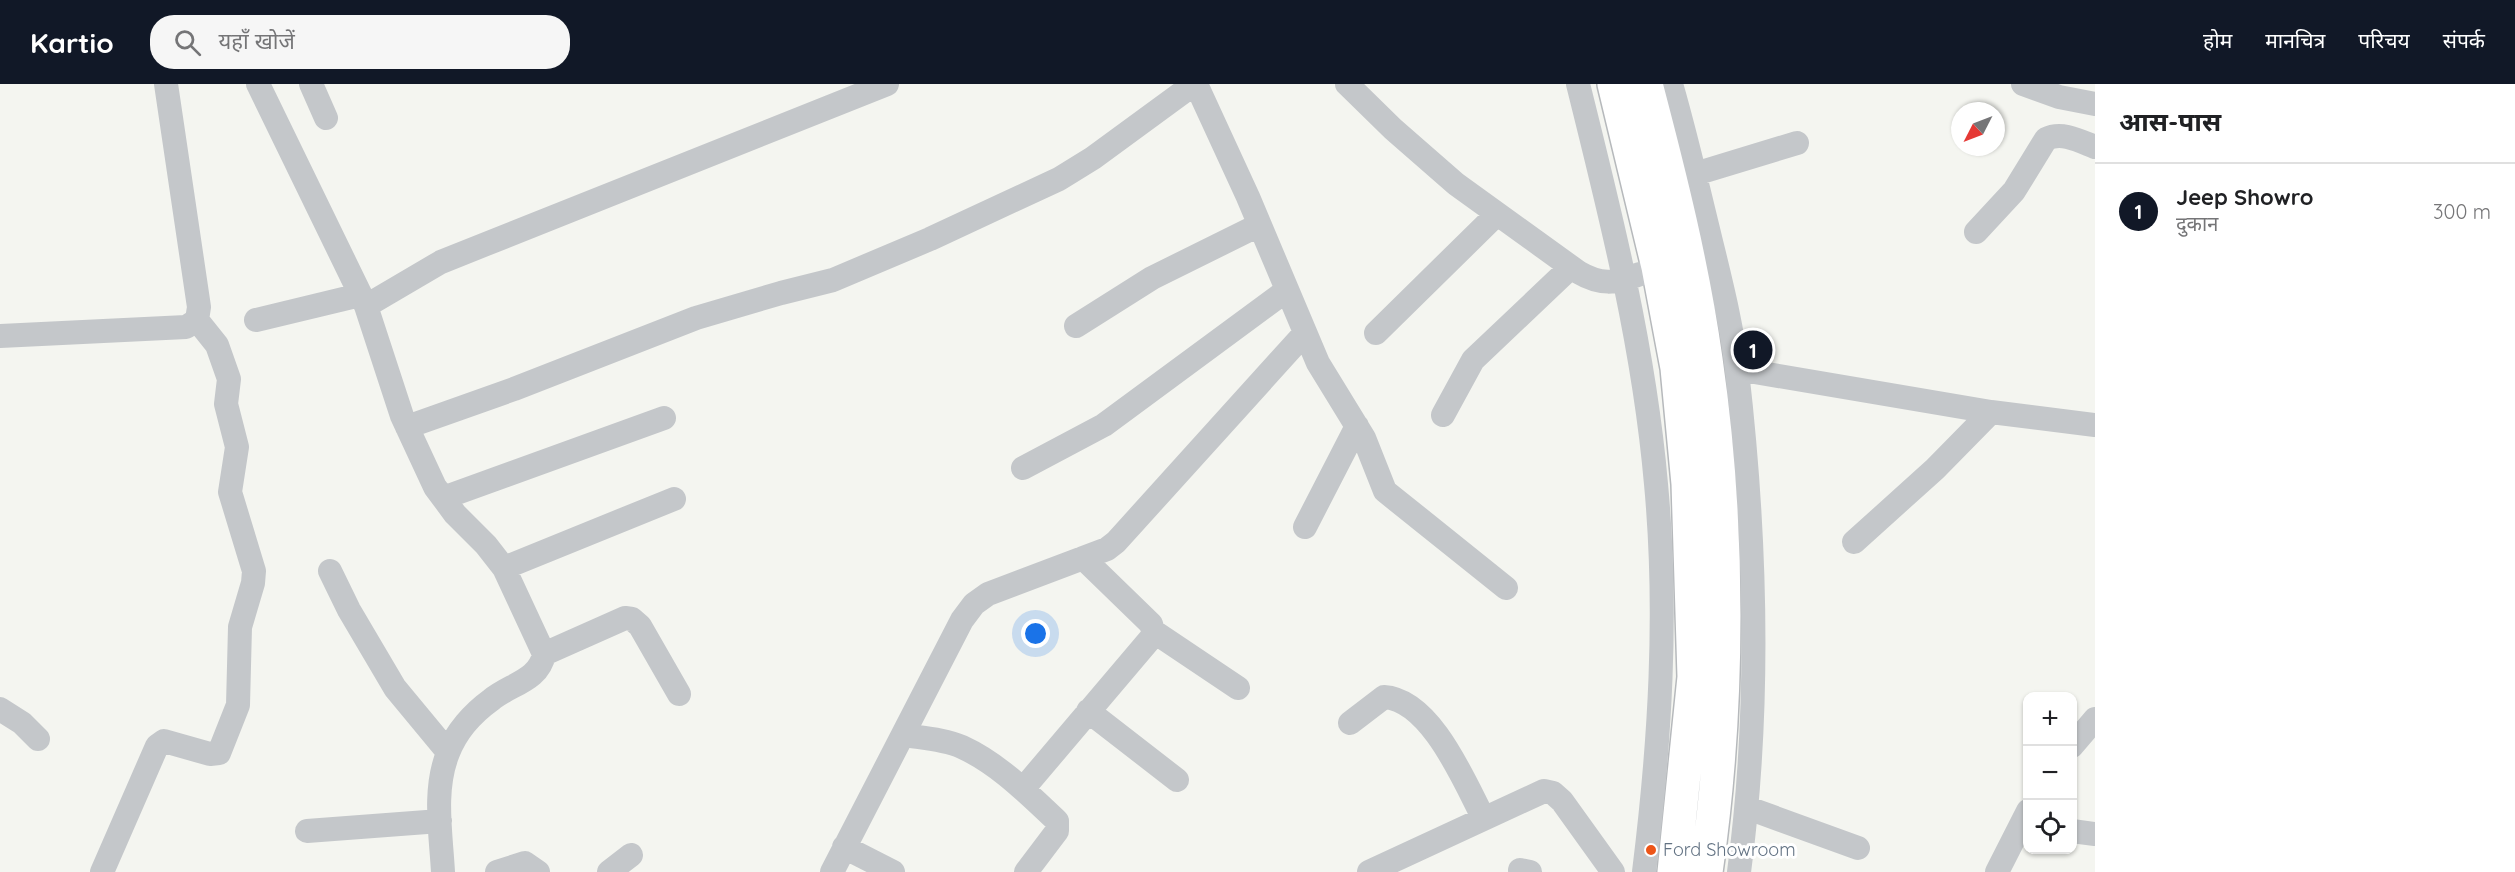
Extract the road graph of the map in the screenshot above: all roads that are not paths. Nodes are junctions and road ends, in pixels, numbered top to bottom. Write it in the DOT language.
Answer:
graph roads {
  1 [pos="166,84"];
  2 [pos="258,84"];
  3 [pos="311,84"];
  4 [pos="887,84"];
  5 [pos="1195,84"];
  6 [pos="1347,84"];
  7 [pos="1578,84"];
  8 [pos="1614,84"];
  9 [pos="1646,84"];
  10 [pos="1671,84"];
  11 [pos="2023,84"];
  12 [pos="2095,104"];
  13 [pos="326,118"];
  14 [pos="1797,144"];
  15 [pos="2095,147"];
  16 [pos="1695,174"];
  17 [pos="1497,214"];
  18 [pos="1259,225"];
  19 [pos="1976,232"];
  20 [pos="1571,267"];
  21 [pos="1659,267"];
  22 [pos="1627,279"];
  23 [pos="1287,290"];
  24 [pos="363,301"];
  25 [pos="196,320"];
  26 [pos="256,320"];
  27 [pos="1076,326"];
  28 [pos="1305,333"];
  29 [pos="1376,333"];
  30 [pos="0,336"];
  31 [pos="1737,369"];
  32 [pos="1991,412"];
  33 [pos="1443,415"];
  34 [pos="664,418"];
  35 [pos="2095,425"];
  36 [pos="1357,426"];
  37 [pos="407,427"];
  38 [pos="1023,468"];
  39 [pos="443,498"];
  40 [pos="674,499"];
  41 [pos="1305,527"];
  42 [pos="1854,542"];
  43 [pos="1083,558"];
  44 [pos="504,568"];
  45 [pos="330,571"];
  46 [pos="1506,588"];
  47 [pos="1154,631"];
  48 [pos="544,654"];
  49 [pos="1238,688"];
  50 [pos="679,694"];
  51 [pos="0,709"];
  52 [pos="1088,711"];
  53 [pos="2095,719"];
  54 [pos="1350,723"];
  55 [pos="903,735"];
  56 [pos="38,739"];
  57 [pos="2077,741"];
  58 [pos="448,753"];
  59 [pos="1177,780"];
  60 [pos="1023,789"];
  61 [pos="1748,807"];
  62 [pos="1483,817"];
  63 [pos="440,821"];
  64 [pos="2023,824"];
  65 [pos="307,831"];
  66 [pos="2077,832"];
  67 [pos="2095,834"];
  68 [pos="844,847"];
  69 [pos="1858,848"];
  70 [pos="631,855"];
  71 [pos="102,872"];
  72 [pos="443,872"];
  73 [pos="497,872"];
  74 [pos="538,872"];
  75 [pos="609,872"];
  76 [pos="832,872"];
  77 [pos="892,872"];
  78 [pos="1026,872"];
  79 [pos="1369,872"];
  80 [pos="1613,872"];
  81 [pos="1644,872"];
  82 [pos="1674,872"];
  83 [pos="1706,872"];
  84 [pos="1739,872"];
  85 [pos="1997,872"];
  1 -- 25 [label="street"];
  2 -- 24 [label="street"];
  3 -- 13 [label="street"];
  4 -- 24 [label="street"];
  5 -- 18 [label="street"];
  5 -- 37 [label="street"];
  6 -- 17 [label="street"];
  7 -- 22 [label="street"];
  8 -- 21 [label="highway"];
  9 -- 83 [label="highway"];
  10 -- 16 [label="street"];
  11 -- 12 [label="street"];
  14 -- 16 [label="street"];
  15 -- 19 [label="street"];
  16 -- 31 [label="street"];
  17 -- 20 [label="street"];
  17 -- 29 [label="street"];
  18 -- 23 [label="street"];
  18 -- 27 [label="street"];
  20 -- 22 [label="street"];
  20 -- 33 [label="street"];
  21 -- 22 [label="street"];
  21 -- 82 [label="highway"];
  22 -- 81 [label="street"];
  23 -- 28 [label="street"];
  23 -- 38 [label="street"];
  24 -- 26 [label="street"];
  24 -- 37 [label="street"];
  25 -- 30 [label="street"];
  25 -- 71 [label="street"];
  28 -- 36 [label="street"];
  28 -- 43 [label="street"];
  31 -- 32 [label="street"];
  31 -- 61 [label="street"];
  32 -- 35 [label="street"];
  32 -- 42 [label="street"];
  34 -- 39 [label="street"];
  36 -- 41 [label="street"];
  36 -- 46 [label="street"];
  37 -- 39 [label="street"];
  39 -- 44 [label="street"];
  40 -- 44 [label="street"];
  43 -- 47 [label="street"];
  43 -- 55 [label="street"];
  44 -- 48 [label="street"];
  45 -- 58 [label="street"];
  47 -- 49 [label="street"];
  47 -- 52 [label="street"];
  48 -- 50 [label="street"];
  48 -- 58 [label="street"];
  51 -- 56 [label="street"];
  52 -- 59 [label="street"];
  52 -- 60 [label="street"];
  53 -- 57 [label="street"];
  54 -- 62 [label="street"];
  55 -- 60 [label="street"];
  55 -- 68 [label="street"];
  58 -- 63 [label="street"];
  60 -- 78 [label="street"];
  61 -- 69 [label="street"];
  61 -- 84 [label="street"];
  62 -- 79 [label="street"];
  62 -- 80 [label="street"];
  63 -- 65 [label="street"];
  63 -- 72 [label="street"];
  64 -- 85 [label="street"];
  66 -- 67 [label="street"];
  68 -- 76 [label="street"];
  68 -- 77 [label="street"];
  70 -- 75 [label="street"];
  73 -- 74 [label="street"];
}
